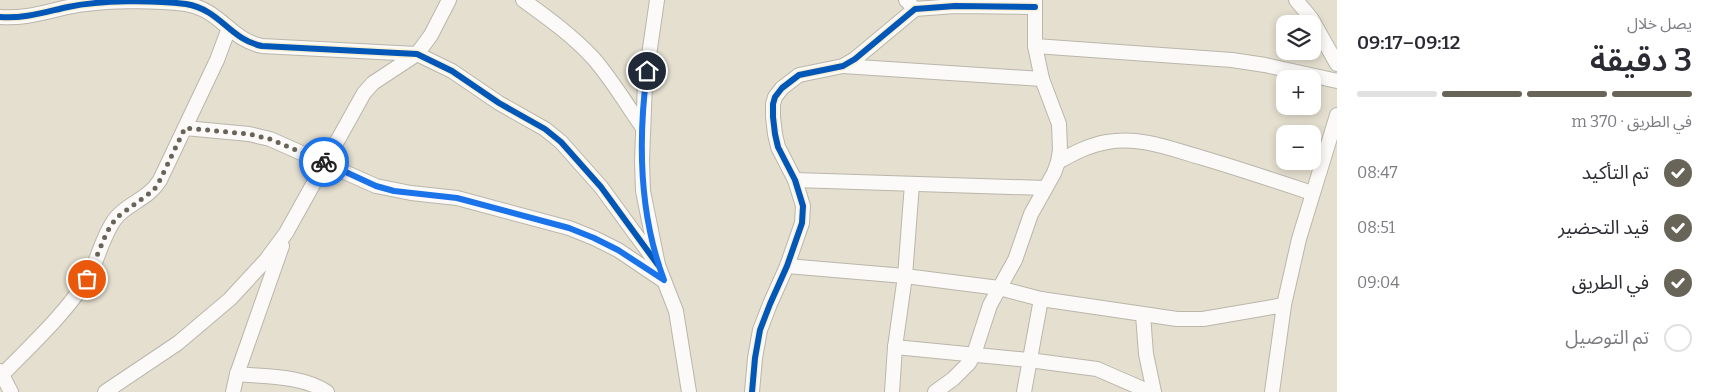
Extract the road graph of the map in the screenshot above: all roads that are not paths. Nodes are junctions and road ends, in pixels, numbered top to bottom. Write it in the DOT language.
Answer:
graph roads {
  1 [pos="449,0"];
  2 [pos="523,0"];
  3 [pos="657,0"];
  4 [pos="1296,0"];
  5 [pos="1035,3"];
  6 [pos="911,5"];
  7 [pos="0,17"];
  8 [pos="229,28"];
  9 [pos="1035,46"];
  10 [pos="417,54"];
  11 [pos="1337,64"];
  12 [pos="843,66"];
  13 [pos="1042,79"];
  14 [pos="1337,81"];
  15 [pos="1337,115"];
  16 [pos="185,128"];
  17 [pos="643,128"];
  18 [pos="1058,162"];
  19 [pos="326,163"];
  20 [pos="795,180"];
  21 [pos="912,184"];
  22 [pos="1045,188"];
  23 [pos="1312,193"];
  24 [pos="286,233"];
  25 [pos="658,265"];
  26 [pos="787,266"];
  27 [pos="905,276"];
  28 [pos="664,280"];
  29 [pos="999,288"];
  30 [pos="1040,299"];
  31 [pos="1284,305"];
  32 [pos="1143,315"];
  33 [pos="895,347"];
  34 [pos="974,354"];
  35 [pos="1029,360"];
  36 [pos="1,373"];
  37 [pos="237,374"];
  38 [pos="11,392"];
  39 [pos="104,392"];
  40 [pos="233,392"];
  41 [pos="327,392"];
  42 [pos="689,392"];
  43 [pos="752,392"];
  44 [pos="892,392"];
  45 [pos="935,392"];
  46 [pos="1024,392"];
  47 [pos="1152,392"];
  48 [pos="1272,392"];
  1 -- 10 [label="street"];
  2 -- 17 [label="street"];
  3 -- 17 [label="street"];
  4 -- 11 [label="street"];
  5 -- 6 [label="street"];
  5 -- 9 [label="street"];
  6 -- 12 [label="street"];
  7 -- 8 [label="street"];
  8 -- 10 [label="street"];
  8 -- 16 [label="street"];
  9 -- 13 [label="street"];
  9 -- 14 [label="street"];
  10 -- 19 [label="street"];
  10 -- 25 [label="street"];
  12 -- 13 [label="street"];
  12 -- 20 [label="street"];
  13 -- 18 [label="street"];
  15 -- 23 [label="street"];
  16 -- 19 [label="street"];
  16 -- 36 [label="street"];
  17 -- 25 [label="street"];
  18 -- 22 [label="street"];
  18 -- 23 [label="street"];
  19 -- 24 [label="street"];
  19 -- 28 [label="street"];
  20 -- 21 [label="street"];
  20 -- 26 [label="street"];
  21 -- 22 [label="street"];
  21 -- 27 [label="street"];
  22 -- 29 [label="street"];
  23 -- 31 [label="street"];
  24 -- 37 [label="street"];
  24 -- 39 [label="street"];
  25 -- 28 [label="street"];
  26 -- 27 [label="street"];
  26 -- 43 [label="street"];
  27 -- 29 [label="street"];
  27 -- 33 [label="street"];
  28 -- 42 [label="street"];
  29 -- 30 [label="street"];
  29 -- 34 [label="street"];
  30 -- 32 [label="street"];
  30 -- 35 [label="street"];
  31 -- 32 [label="street"];
  31 -- 48 [label="street"];
  32 -- 47 [label="street"];
  33 -- 34 [label="street"];
  33 -- 44 [label="street"];
  34 -- 35 [label="street"];
  34 -- 45 [label="street"];
  35 -- 46 [label="street"];
  35 -- 47 [label="street"];
  36 -- 38 [label="street"];
  37 -- 40 [label="street"];
  37 -- 41 [label="street"];
}
